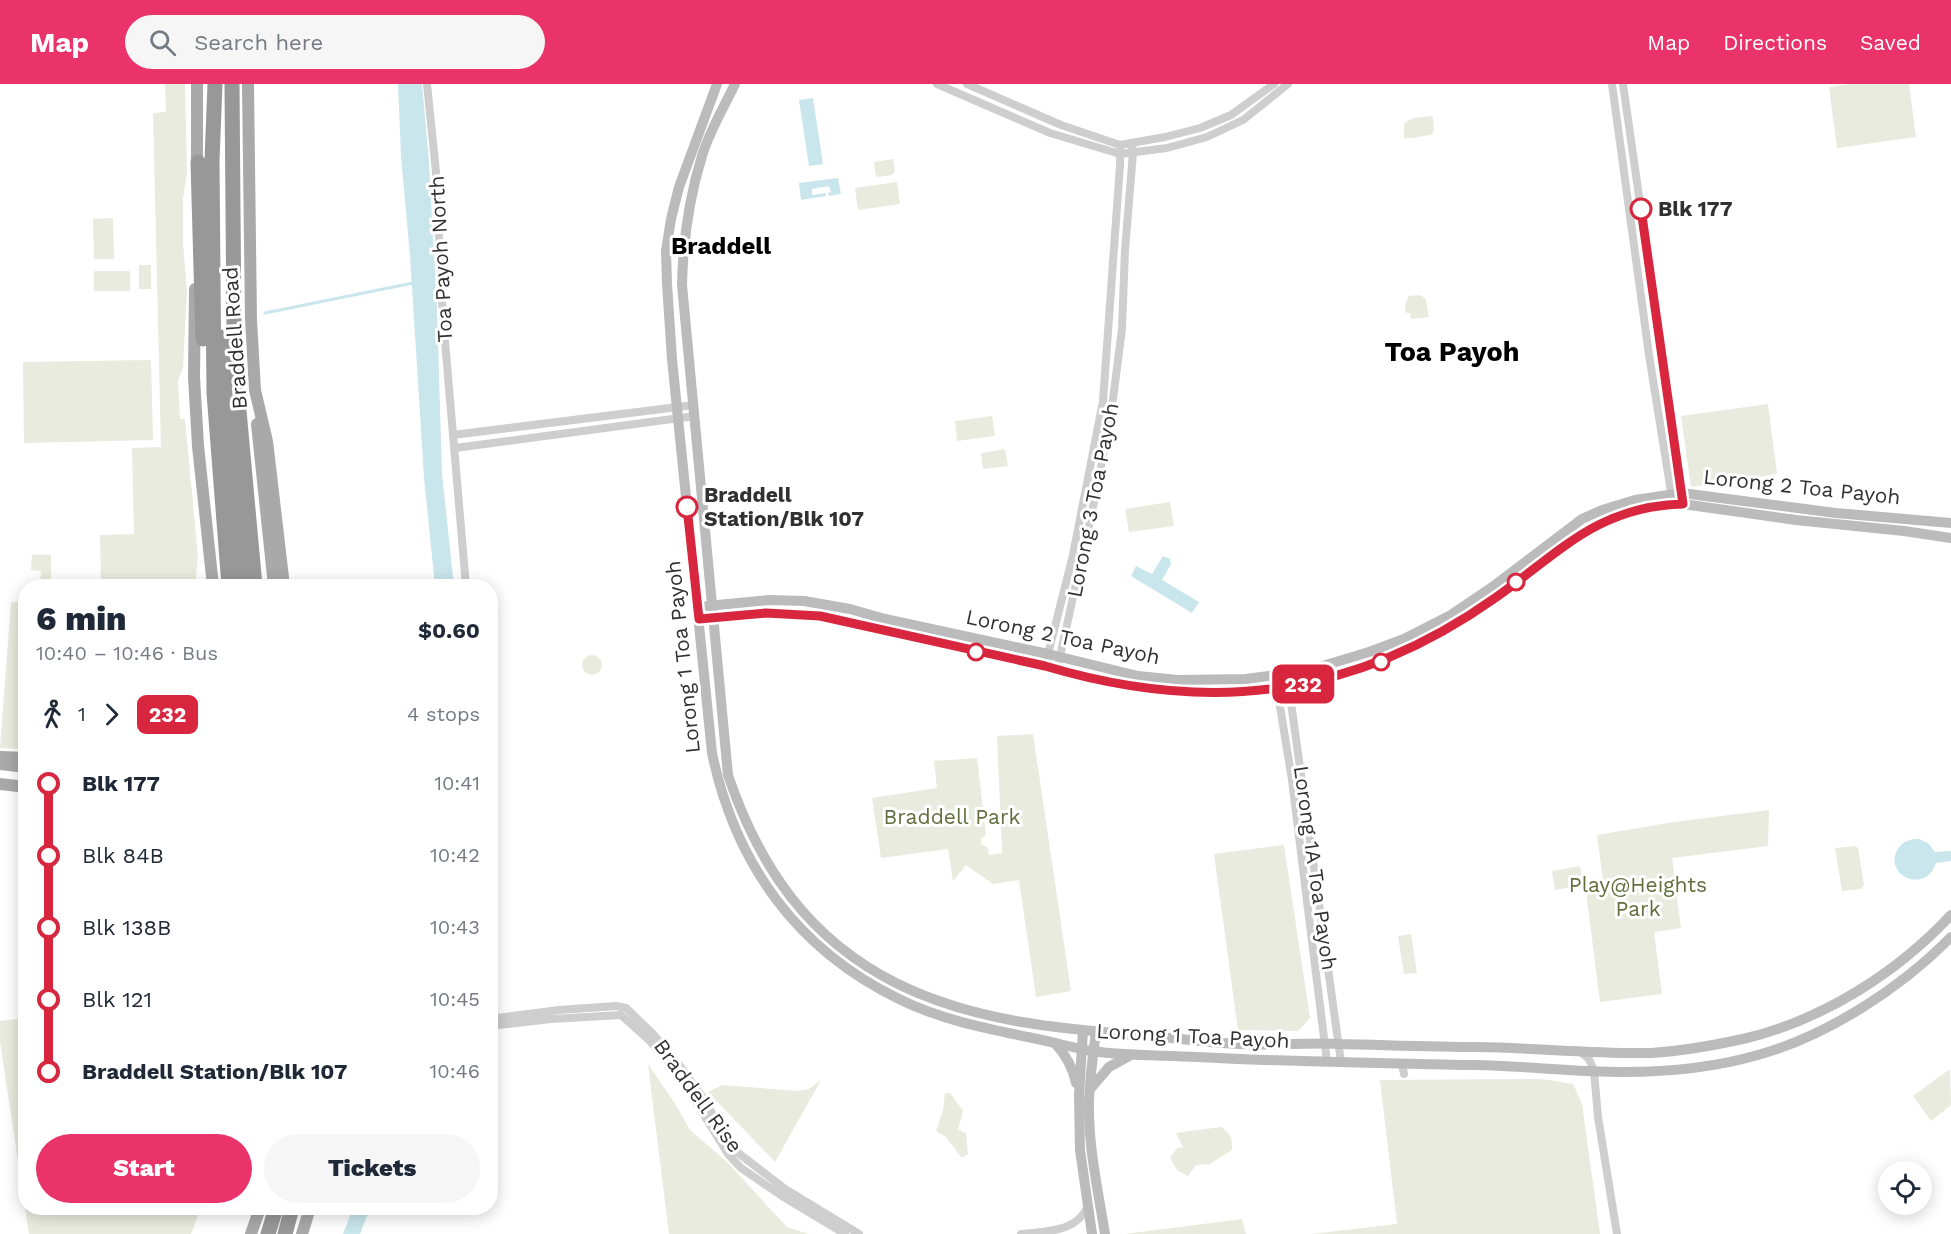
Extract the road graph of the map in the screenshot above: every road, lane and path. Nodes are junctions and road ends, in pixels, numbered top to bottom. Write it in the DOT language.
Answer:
graph roads {
  1 [pos="197,84"];
  2 [pos="215,84"];
  3 [pos="232,84"];
  4 [pos="248,84"];
  5 [pos="427,84"];
  6 [pos="717,84"];
  7 [pos="735,84"];
  8 [pos="937,84"];
  9 [pos="967,84"];
  10 [pos="1274,84"];
  11 [pos="1288,84"];
  12 [pos="1612,84"];
  13 [pos="1623,84"];
  14 [pos="954,87"];
  15 [pos="963,95"];
  16 [pos="214,140"];
  17 [pos="1132,149"];
  18 [pos="1120,150"];
  19 [pos="198,162"];
  20 [pos="1108,327"];
  21 [pos="1122,329"];
  22 [pos="255,390"];
  23 [pos="210,394"];
  24 [pos="694,411"];
  25 [pos="678,413"];
  26 [pos="453,435"];
  27 [pos="454,448"];
  28 [pos="1677,499"];
  29 [pos="1951,523"];
  30 [pos="1951,538"];
  31 [pos="212,579"];
  32 [pos="227,579"];
  33 [pos="242,579"];
  34 [pos="254,579"];
  35 [pos="273,579"];
  36 [pos="283,579"];
  37 [pos="465,579"];
  38 [pos="713,612"];
  39 [pos="698,613"];
  40 [pos="1048,654"];
  41 [pos="1061,658"];
  42 [pos="1045,666"];
  43 [pos="1057,670"];
  44 [pos="1287,674"];
  45 [pos="1275,676"];
  46 [pos="1283,688"];
  47 [pos="0,757"];
  48 [pos="18,758"];
  49 [pos="0,764"];
  50 [pos="18,766"];
  51 [pos="1301,773"];
  52 [pos="1291,775"];
  53 [pos="0,784"];
  54 [pos="18,786"];
  55 [pos="779,882"];
  56 [pos="769,889"];
  57 [pos="1951,915"];
  58 [pos="1951,937"];
  59 [pos="498,1018"];
  60 [pos="498,1025"];
  61 [pos="1083,1031"];
  62 [pos="1096,1032"];
  63 [pos="1055,1043"];
  64 [pos="1339,1043"];
  65 [pos="1326,1044"];
  66 [pos="1081,1049"];
  67 [pos="1093,1051"];
  68 [pos="1579,1051"];
  69 [pos="1625,1053"];
  70 [pos="1132,1055"];
  71 [pos="1327,1062"];
  72 [pos="1341,1062"];
  73 [pos="1581,1070"];
  74 [pos="1594,1071"];
  75 [pos="1627,1072"];
  76 [pos="1595,1084"];
  77 [pos="1090,1090"];
  78 [pos="1079,1095"];
  79 [pos="1088,1206"];
  80 [pos="258,1215"];
  81 [pos="274,1215"];
  82 [pos="290,1215"];
  83 [pos="294,1215"];
  84 [pos="308,1215"];
  85 [pos="286,1232"];
  86 [pos="251,1234"];
  87 [pos="268,1234"];
  88 [pos="302,1234"];
  89 [pos="844,1234"];
  90 [pos="859,1234"];
  91 [pos="1021,1234"];
  92 [pos="1061,1234"];
  93 [pos="1067,1234"];
  94 [pos="1092,1234"];
  95 [pos="1105,1234"];
  96 [pos="1617,1234"];
  1 -- 19 [label="main road, Braddell Road"];
  2 -- 16 [label="highway, Braddell Road"];
  3 -- 34 [label="highway, Braddell Road"];
  4 -- 22 [label="main road, Braddell Road"];
  5 -- 26 [label="street, Toa Payoh North"];
  6 -- 25 [label="main road, Lorong 1 Toa Payoh"];
  7 -- 24 [label="main road, Lorong 1 Toa Payoh"];
  8 -- 14 [label="street"];
  9 -- 15 [label="street"];
  9 -- 18 [label="street"];
  10 -- 17 [label="street"];
  11 -- 17 [label="street"];
  12 -- 28 [label="street"];
  13 -- 28 [label="street"];
  14 -- 15 [label="street"];
  15 -- 18 [label="street"];
  16 -- 23 [label="highway, Braddell Road"];
  16 -- 33 [label="highway"];
  17 -- 18 [label="street"];
  17 -- 21 [label="street, Lorong 3 Toa Payoh"];
  18 -- 20 [label="street, Lorong 3 Toa Payoh"];
  19 -- 23 [label="highway"];
  19 -- 31 [label="main road, Braddell Road"];
  20 -- 21 [label="street"];
  20 -- 40 [label="street, Lorong 3 Toa Payoh"];
  21 -- 41 [label="street, Lorong 3 Toa Payoh"];
  22 -- 35 [label="main road"];
  22 -- 36 [label="main road, Braddell Road"];
  23 -- 32 [label="highway"];
  24 -- 25 [label="street"];
  24 -- 38 [label="main road, Lorong 1 Toa Payoh"];
  25 -- 26 [label="street"];
  25 -- 27 [label="street"];
  25 -- 39 [label="main road, Lorong 1 Toa Payoh"];
  26 -- 27 [label="street, Toa Payoh North"];
  27 -- 37 [label="street, Toa Payoh North"];
  28 -- 29 [label="main road, Lorong 2 Toa Payoh"];
  28 -- 30 [label="main road, Lorong 2 Toa Payoh"];
  28 -- 44 [label="main road, Lorong 2 Toa Payoh"];
  28 -- 46 [label="main road, Lorong 2 Toa Payoh"];
  38 -- 39 [label="main road, Lorong 2 Toa Payoh"];
  38 -- 40 [label="main road, Lorong 2 Toa Payoh"];
  38 -- 42 [label="main road, Lorong 2 Toa Payoh"];
  38 -- 55 [label="main road, Lorong 1 Toa Payoh"];
  39 -- 56 [label="main road, Lorong 1 Toa Payoh"];
  40 -- 41 [label="main road, Lorong 2 Toa Payoh"];
  40 -- 42 [label="street, Lorong 3 Toa Payoh"];
  41 -- 43 [label="street, Lorong 3 Toa Payoh"];
  41 -- 45 [label="main road, Lorong 2 Toa Payoh"];
  42 -- 43 [label="main road, Lorong 2 Toa Payoh"];
  43 -- 46 [label="main road, Lorong 2 Toa Payoh"];
  44 -- 45 [label="main road, Lorong 2 Toa Payoh"];
  44 -- 46 [label="street, Lorong 1A Toa Payoh"];
  45 -- 46 [label="street, Lorong 1A Toa Payoh"];
  46 -- 51 [label="street, Lorong 1A Toa Payoh"];
  46 -- 52 [label="street, Lorong 1A Toa Payoh"];
  47 -- 48 [label="main road"];
  49 -- 50 [label="main road"];
  51 -- 52 [label="street"];
  51 -- 64 [label="street, Lorong 1A Toa Payoh"];
  52 -- 65 [label="street, Lorong 1A Toa Payoh"];
  53 -- 54 [label="main road"];
  55 -- 56 [label="main road"];
  55 -- 61 [label="main road, Lorong 1 Toa Payoh"];
  56 -- 63 [label="main road, Lorong 1 Toa Payoh"];
  57 -- 69 [label="main road, Lorong 1 Toa Payoh"];
  58 -- 75 [label="main road, Lorong 1 Toa Payoh"];
  59 -- 90 [label="street, Braddell Rise"];
  60 -- 89 [label="street, Braddell Rise"];
  61 -- 62 [label="main road, Lorong 1 Toa Payoh"];
  61 -- 66 [label="main road"];
  62 -- 65 [label="main road, Lorong 1 Toa Payoh"];
  62 -- 67 [label="main road"];
  63 -- 66 [label="main road, Lorong 1 Toa Payoh"];
  63 -- 78 [label="main road"];
  64 -- 65 [label="main road, Lorong 1 Toa Payoh"];
  64 -- 68 [label="main road, Lorong 1 Toa Payoh"];
  64 -- 72 [label="street, Lorong 1A Toa Payoh"];
  65 -- 71 [label="street, Lorong 1A Toa Payoh"];
  66 -- 67 [label="main road, Lorong 1 Toa Payoh"];
  66 -- 78 [label="main road"];
  67 -- 70 [label="main road, Lorong 1 Toa Payoh"];
  67 -- 77 [label="main road"];
  68 -- 69 [label="main road, Lorong 1 Toa Payoh"];
  68 -- 74 [label="street"];
  69 -- 75 [label="main road"];
  70 -- 71 [label="main road, Lorong 1 Toa Payoh"];
  70 -- 77 [label="main road"];
  71 -- 72 [label="main road, Lorong 1 Toa Payoh"];
  72 -- 73 [label="main road, Lorong 1 Toa Payoh"];
  73 -- 74 [label="main road, Lorong 1 Toa Payoh"];
  73 -- 76 [label="street"];
  74 -- 75 [label="main road, Lorong 1 Toa Payoh"];
  74 -- 76 [label="street"];
  76 -- 96 [label="street"];
  77 -- 95 [label="main road"];
  78 -- 79 [label="main road"];
  79 -- 91 [label="street"];
  79 -- 94 [label="main road"];
  80 -- 86 [label="main road"];
  81 -- 87 [label="highway"];
  82 -- 85 [label="highway"];
  83 -- 85 [label="highway"];
  84 -- 88 [label="main road"];
  92 -- 93 [label="street"];
}
